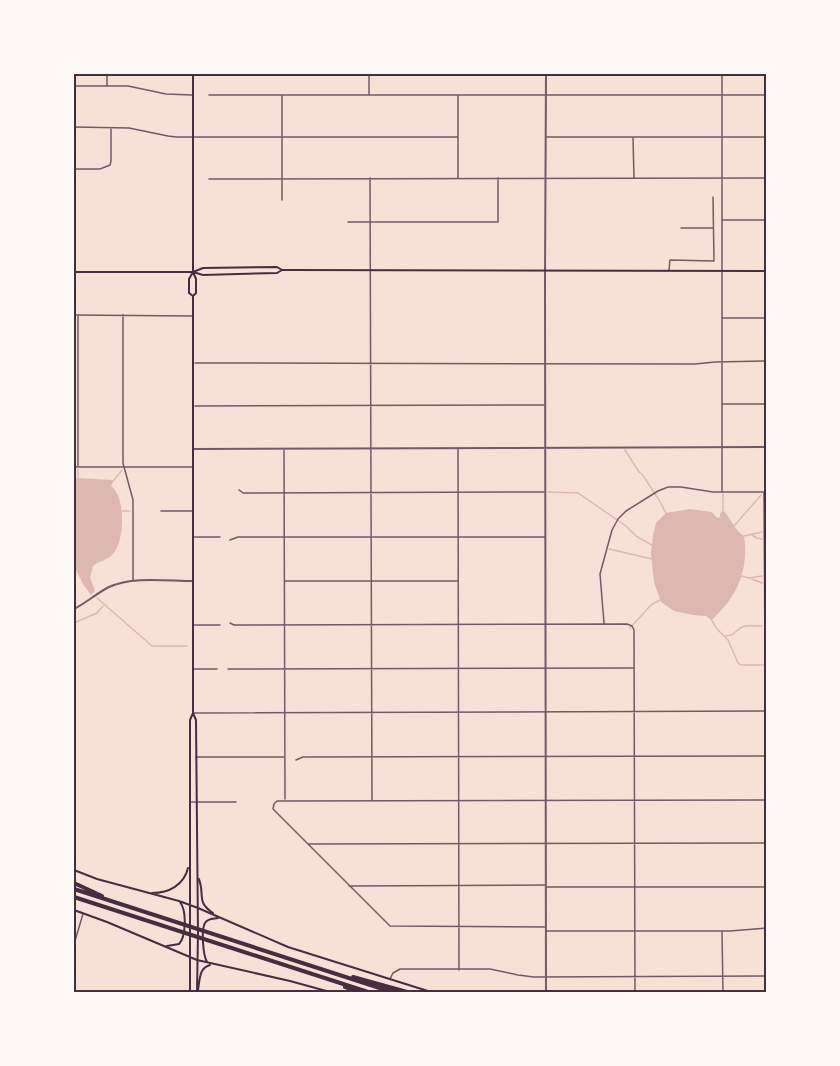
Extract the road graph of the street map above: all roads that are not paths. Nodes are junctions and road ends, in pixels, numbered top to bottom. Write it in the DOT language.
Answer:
graph roads {
  1 [pos="107,74"];
  2 [pos="193,74"];
  3 [pos="369,74"];
  4 [pos="546,74"];
  5 [pos="722,74"];
  6 [pos="74,86"];
  7 [pos="107,86"];
  8 [pos="193,94"];
  9 [pos="766,94"];
  10 [pos="209,95"];
  11 [pos="282,95"];
  12 [pos="369,95"];
  13 [pos="458,95"];
  14 [pos="546,95"];
  15 [pos="722,95"];
  16 [pos="74,127"];
  17 [pos="111,127"];
  18 [pos="193,137"];
  19 [pos="282,137"];
  20 [pos="458,137"];
  21 [pos="546,137"];
  22 [pos="633,137"];
  23 [pos="722,137"];
  24 [pos="766,137"];
  25 [pos="74,169"];
  26 [pos="209,178"];
  27 [pos="282,178"];
  28 [pos="370,178"];
  29 [pos="458,178"];
  30 [pos="498,178"];
  31 [pos="546,178"];
  32 [pos="634,178"];
  33 [pos="722,178"];
  34 [pos="766,178"];
  35 [pos="713,196"];
  36 [pos="282,200"];
  37 [pos="722,220"];
  38 [pos="766,220"];
  39 [pos="348,222"];
  40 [pos="370,222"];
  41 [pos="681,228"];
  42 [pos="713,228"];
  43 [pos="282,270"];
  44 [pos="669,270"];
  45 [pos="370,271"];
  46 [pos="546,271"];
  47 [pos="722,271"];
  48 [pos="766,271"];
  49 [pos="193,272"];
  50 [pos="74,273"];
  51 [pos="193,296"];
  52 [pos="74,315"];
  53 [pos="78,315"];
  54 [pos="123,315"];
  55 [pos="192,316"];
  56 [pos="722,318"];
  57 [pos="766,318"];
  58 [pos="766,361"];
  59 [pos="722,362"];
  60 [pos="74,363"];
  61 [pos="78,363"];
  62 [pos="192,363"];
  63 [pos="370,363"];
  64 [pos="545,363"];
  65 [pos="722,404"];
  66 [pos="766,404"];
  67 [pos="545,405"];
  68 [pos="192,406"];
  69 [pos="370,406"];
  70 [pos="722,447"];
  71 [pos="766,447"];
  72 [pos="370,448"];
  73 [pos="458,448"];
  74 [pos="545,448"];
  75 [pos="192,449"];
  76 [pos="284,449"];
  77 [pos="74,467"];
  78 [pos="78,467"];
  79 [pos="124,467"];
  80 [pos="193,467"];
  81 [pos="239,490"];
  82 [pos="545,492"];
  83 [pos="722,492"];
  84 [pos="765,492"];
  85 [pos="284,493"];
  86 [pos="370,493"];
  87 [pos="458,493"];
  88 [pos="161,511"];
  89 [pos="193,511"];
  90 [pos="765,536"];
  91 [pos="193,537"];
  92 [pos="220,537"];
  93 [pos="284,537"];
  94 [pos="370,537"];
  95 [pos="458,537"];
  96 [pos="545,537"];
  97 [pos="230,540"];
  98 [pos="766,580"];
  99 [pos="133,581"];
  100 [pos="193,581"];
  101 [pos="284,581"];
  102 [pos="370,581"];
  103 [pos="458,581"];
  104 [pos="74,609"];
  105 [pos="230,622"];
  106 [pos="604,624"];
  107 [pos="766,624"];
  108 [pos="193,625"];
  109 [pos="220,625"];
  110 [pos="284,625"];
  111 [pos="371,625"];
  112 [pos="458,625"];
  113 [pos="546,625"];
  114 [pos="766,664"];
  115 [pos="634,668"];
  116 [pos="193,669"];
  117 [pos="218,669"];
  118 [pos="228,669"];
  119 [pos="284,669"];
  120 [pos="372,669"];
  121 [pos="458,669"];
  122 [pos="546,669"];
  123 [pos="766,711"];
  124 [pos="458,712"];
  125 [pos="546,712"];
  126 [pos="634,712"];
  127 [pos="193,713"];
  128 [pos="285,713"];
  129 [pos="372,713"];
  130 [pos="634,756"];
  131 [pos="766,756"];
  132 [pos="196,757"];
  133 [pos="285,757"];
  134 [pos="371,757"];
  135 [pos="458,757"];
  136 [pos="546,757"];
  137 [pos="296,760"];
  138 [pos="766,800"];
  139 [pos="285,801"];
  140 [pos="372,801"];
  141 [pos="459,801"];
  142 [pos="546,801"];
  143 [pos="634,801"];
  144 [pos="190,802"];
  145 [pos="196,802"];
  146 [pos="236,802"];
  147 [pos="459,843"];
  148 [pos="766,843"];
  149 [pos="307,844"];
  150 [pos="546,844"];
  151 [pos="634,844"];
  152 [pos="189,859"];
  153 [pos="74,870"];
  154 [pos="198,875"];
  155 [pos="74,883"];
  156 [pos="459,885"];
  157 [pos="349,886"];
  158 [pos="546,886"];
  159 [pos="766,886"];
  160 [pos="634,887"];
  161 [pos="74,889"];
  162 [pos="147,893"];
  163 [pos="74,897"];
  164 [pos="179,901"];
  165 [pos="190,905"];
  166 [pos="198,908"];
  167 [pos="133,909"];
  168 [pos="74,910"];
  169 [pos="83,913"];
  170 [pos="221,918"];
  171 [pos="459,927"];
  172 [pos="546,927"];
  173 [pos="766,928"];
  174 [pos="546,931"];
  175 [pos="634,931"];
  176 [pos="722,931"];
  177 [pos="74,944"];
  178 [pos="164,946"];
  179 [pos="190,957"];
  180 [pos="197,960"];
  181 [pos="209,963"];
  182 [pos="214,964"];
  183 [pos="459,970"];
  184 [pos="338,975"];
  185 [pos="546,976"];
  186 [pos="634,976"];
  187 [pos="723,976"];
  188 [pos="766,976"];
  189 [pos="319,977"];
  190 [pos="390,979"];
  191 [pos="190,993"];
  192 [pos="197,993"];
  193 [pos="330,993"];
  194 [pos="357,993"];
  195 [pos="368,993"];
  196 [pos="392,993"];
  197 [pos="407,993"];
  198 [pos="431,993"];
  199 [pos="546,993"];
  200 [pos="634,993"];
  201 [pos="723,993"];
  1 -- 7 [label="street"];
  2 -- 8 [label="main road"];
  3 -- 12 [label="street"];
  4 -- 14 [label="street"];
  5 -- 15 [label="street"];
  6 -- 7 [label="street"];
  7 -- 8 [label="street"];
  8 -- 18 [label="main road"];
  9 -- 15 [label="street"];
  10 -- 11 [label="street"];
  11 -- 12 [label="street"];
  11 -- 19 [label="street"];
  12 -- 13 [label="street"];
  13 -- 14 [label="street"];
  13 -- 20 [label="street"];
  14 -- 15 [label="street"];
  14 -- 21 [label="street"];
  15 -- 23 [label="street"];
  16 -- 17 [label="street"];
  17 -- 18 [label="street"];
  17 -- 25 [label="street"];
  18 -- 19 [label="street"];
  18 -- 49 [label="main road"];
  19 -- 20 [label="street"];
  19 -- 27 [label="street"];
  20 -- 29 [label="street"];
  21 -- 22 [label="street"];
  21 -- 31 [label="street"];
  22 -- 23 [label="street"];
  22 -- 32 [label="street"];
  23 -- 24 [label="street"];
  23 -- 33 [label="street"];
  26 -- 27 [label="street"];
  27 -- 28 [label="street"];
  27 -- 36 [label="street"];
  28 -- 29 [label="street"];
  28 -- 40 [label="street"];
  29 -- 30 [label="street"];
  30 -- 31 [label="street"];
  30 -- 40 [label="street"];
  31 -- 32 [label="street"];
  31 -- 46 [label="street"];
  32 -- 33 [label="street"];
  33 -- 34 [label="street"];
  33 -- 37 [label="street"];
  35 -- 42 [label="street"];
  37 -- 38 [label="street"];
  37 -- 47 [label="street"];
  39 -- 40 [label="street"];
  40 -- 45 [label="street"];
  41 -- 42 [label="street"];
  42 -- 44 [label="street"];
  43 -- 45 [label="main road"];
  43 -- 49 [label="main road"];
  43 -- 49 [label="main road"];
  44 -- 46 [label="main road"];
  44 -- 47 [label="main road"];
  45 -- 46 [label="main road"];
  45 -- 63 [label="street"];
  46 -- 64 [label="street"];
  47 -- 48 [label="main road"];
  47 -- 56 [label="street"];
  49 -- 50 [label="main road"];
  49 -- 51 [label="main road"];
  49 -- 51 [label="main road"];
  51 -- 55 [label="main road"];
  52 -- 53 [label="street"];
  53 -- 54 [label="street"];
  53 -- 61 [label="street"];
  54 -- 55 [label="street"];
  54 -- 79 [label="street"];
  55 -- 62 [label="main road"];
  56 -- 57 [label="street"];
  56 -- 59 [label="street"];
  58 -- 59 [label="street"];
  59 -- 64 [label="street"];
  59 -- 65 [label="street"];
  60 -- 61 [label="street"];
  61 -- 78 [label="street"];
  62 -- 63 [label="street"];
  62 -- 68 [label="main road"];
  63 -- 64 [label="street"];
  63 -- 69 [label="street"];
  64 -- 67 [label="street"];
  65 -- 66 [label="street"];
  65 -- 70 [label="street"];
  67 -- 69 [label="street"];
  67 -- 74 [label="street"];
  68 -- 69 [label="street"];
  68 -- 75 [label="main road"];
  69 -- 72 [label="street"];
  70 -- 71 [label="street"];
  70 -- 74 [label="street"];
  70 -- 83 [label="street"];
  72 -- 73 [label="street"];
  72 -- 76 [label="street"];
  72 -- 86 [label="street"];
  73 -- 74 [label="street"];
  73 -- 87 [label="street"];
  74 -- 82 [label="street"];
  75 -- 76 [label="street"];
  75 -- 80 [label="main road"];
  76 -- 85 [label="street"];
  77 -- 78 [label="street"];
  78 -- 79 [label="street"];
  79 -- 80 [label="street"];
  79 -- 99 [label="street"];
  80 -- 89 [label="main road"];
  81 -- 85 [label="street"];
  82 -- 87 [label="street"];
  82 -- 96 [label="street"];
  83 -- 84 [label="street"];
  83 -- 106 [label="street"];
  84 -- 90 [label="street"];
  85 -- 86 [label="street"];
  85 -- 93 [label="street"];
  86 -- 87 [label="street"];
  86 -- 94 [label="street"];
  87 -- 95 [label="street"];
  88 -- 89 [label="street"];
  89 -- 91 [label="main road"];
  90 -- 98 [label="street"];
  91 -- 92 [label="street"];
  91 -- 100 [label="main road"];
  93 -- 94 [label="street"];
  93 -- 97 [label="street"];
  93 -- 101 [label="street"];
  94 -- 95 [label="street"];
  94 -- 102 [label="street"];
  95 -- 96 [label="street"];
  95 -- 103 [label="street"];
  96 -- 113 [label="street"];
  98 -- 107 [label="street"];
  99 -- 100 [label="street"];
  99 -- 104 [label="street"];
  100 -- 108 [label="main road"];
  101 -- 102 [label="street"];
  101 -- 110 [label="street"];
  102 -- 103 [label="street"];
  102 -- 111 [label="street"];
  103 -- 112 [label="street"];
  105 -- 110 [label="street"];
  106 -- 113 [label="street"];
  106 -- 115 [label="street"];
  107 -- 114 [label="street"];
  108 -- 109 [label="street"];
  108 -- 116 [label="main road"];
  110 -- 111 [label="street"];
  110 -- 119 [label="street"];
  111 -- 112 [label="street"];
  111 -- 120 [label="street"];
  112 -- 113 [label="street"];
  112 -- 121 [label="street"];
  113 -- 122 [label="street"];
  115 -- 122 [label="street"];
  115 -- 126 [label="street"];
  116 -- 117 [label="street"];
  116 -- 127 [label="main road"];
  118 -- 119 [label="street"];
  119 -- 120 [label="street"];
  119 -- 128 [label="street"];
  120 -- 121 [label="street"];
  120 -- 129 [label="street"];
  121 -- 122 [label="street"];
  121 -- 124 [label="street"];
  122 -- 125 [label="street"];
  123 -- 126 [label="street"];
  124 -- 125 [label="street"];
  124 -- 129 [label="street"];
  124 -- 135 [label="street"];
  125 -- 126 [label="street"];
  125 -- 136 [label="street"];
  126 -- 130 [label="street"];
  127 -- 128 [label="street"];
  127 -- 132 [label="main road"];
  127 -- 144 [label="main road"];
  128 -- 129 [label="street"];
  128 -- 133 [label="street"];
  129 -- 134 [label="street"];
  130 -- 131 [label="street"];
  130 -- 136 [label="street"];
  130 -- 143 [label="street"];
  132 -- 133 [label="street"];
  132 -- 145 [label="main road"];
  133 -- 139 [label="street"];
  134 -- 135 [label="street"];
  134 -- 137 [label="street"];
  134 -- 140 [label="street"];
  135 -- 136 [label="street"];
  135 -- 141 [label="street"];
  136 -- 142 [label="street"];
  138 -- 143 [label="street"];
  139 -- 140 [label="street"];
  139 -- 149 [label="street"];
  140 -- 141 [label="street"];
  141 -- 142 [label="street"];
  141 -- 147 [label="street"];
  142 -- 143 [label="street"];
  142 -- 150 [label="street"];
  143 -- 151 [label="street"];
  144 -- 145 [label="street"];
  144 -- 152 [label="main road"];
  145 -- 146 [label="street"];
  145 -- 154 [label="main road"];
  147 -- 149 [label="street"];
  147 -- 150 [label="street"];
  147 -- 156 [label="street"];
  148 -- 151 [label="street"];
  149 -- 157 [label="street"];
  150 -- 151 [label="street"];
  150 -- 158 [label="street"];
  151 -- 160 [label="street"];
  152 -- 162 [label="main road"];
  152 -- 165 [label="main road"];
  153 -- 162 [label="main road"];
  154 -- 166 [label="main road"];
  154 -- 170 [label="main road"];
  155 -- 167 [label="highway"];
  156 -- 157 [label="street"];
  156 -- 158 [label="street"];
  156 -- 171 [label="street"];
  157 -- 171 [label="street"];
  158 -- 160 [label="street"];
  158 -- 172 [label="street"];
  159 -- 160 [label="street"];
  160 -- 175 [label="street"];
  161 -- 167 [label="highway"];
  162 -- 164 [label="main road"];
  163 -- 189 [label="highway"];
  164 -- 165 [label="main road"];
  164 -- 178 [label="main road"];
  165 -- 166 [label="main road"];
  165 -- 179 [label="main road"];
  166 -- 170 [label="main road"];
  166 -- 180 [label="main road"];
  167 -- 184 [label="highway"];
  168 -- 169 [label="main road"];
  169 -- 177 [label="street"];
  169 -- 178 [label="main road"];
  170 -- 181 [label="main road"];
  170 -- 190 [label="main road"];
  171 -- 172 [label="street"];
  171 -- 183 [label="street"];
  172 -- 174 [label="street"];
  173 -- 176 [label="street"];
  174 -- 175 [label="street"];
  174 -- 185 [label="street"];
  175 -- 176 [label="street"];
  175 -- 186 [label="street"];
  176 -- 187 [label="street"];
  178 -- 179 [label="main road"];
  179 -- 180 [label="main road"];
  179 -- 191 [label="main road"];
  180 -- 181 [label="main road"];
  180 -- 192 [label="main road"];
  181 -- 182 [label="main road"];
  182 -- 192 [label="main road"];
  182 -- 193 [label="main road"];
  183 -- 185 [label="street"];
  183 -- 190 [label="street"];
  184 -- 196 [label="highway"];
  184 -- 197 [label="highway"];
  185 -- 186 [label="street"];
  185 -- 199 [label="street"];
  186 -- 187 [label="street"];
  186 -- 200 [label="street"];
  187 -- 188 [label="street"];
  187 -- 201 [label="street"];
  189 -- 194 [label="highway"];
  189 -- 195 [label="highway"];
  190 -- 198 [label="main road"];
}
